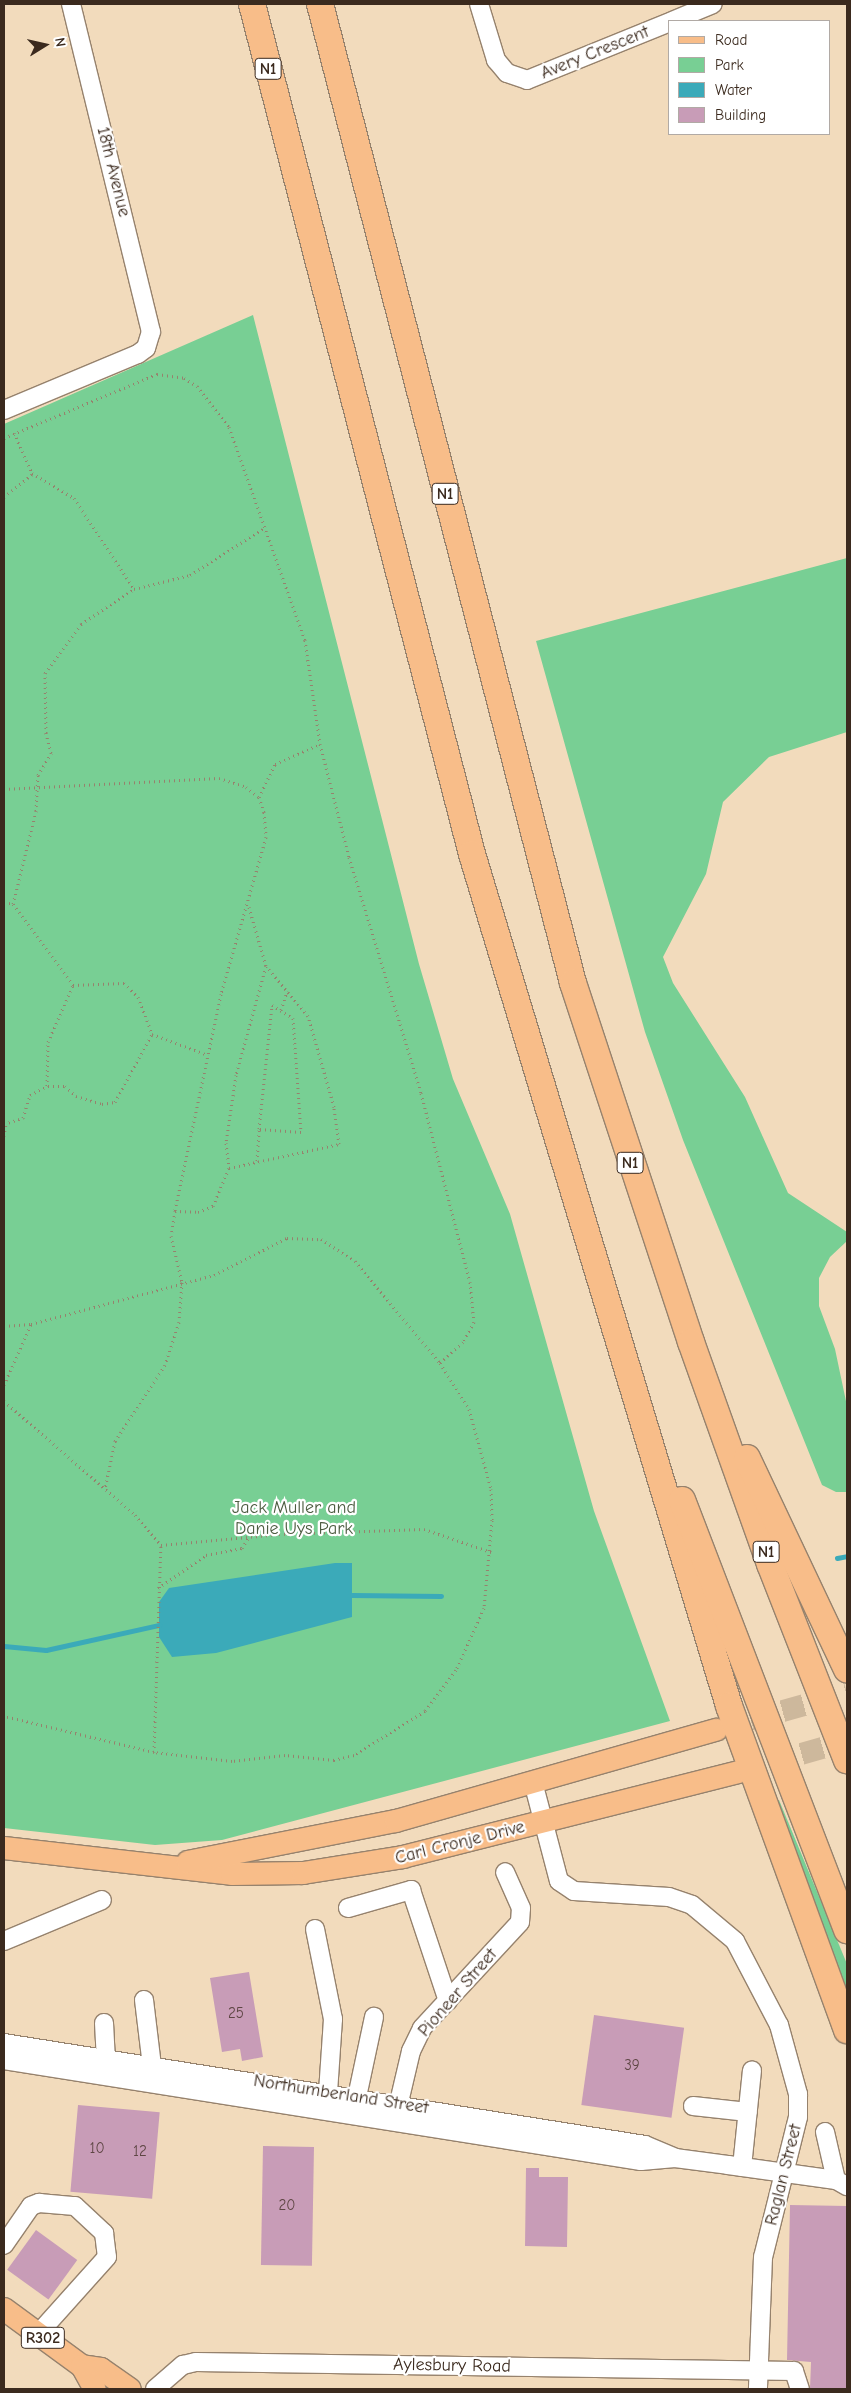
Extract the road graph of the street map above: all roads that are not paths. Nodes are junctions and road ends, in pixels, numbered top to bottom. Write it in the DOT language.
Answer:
graph roads {
  1 [pos="70,4"];
  2 [pos="252,4"];
  3 [pos="320,4"];
  4 [pos="479,4"];
  5 [pos="713,4"];
  6 [pos="676,20"];
  7 [pos="668,23"];
  8 [pos="4,410"];
  9 [pos="596,1262"];
  10 [pos="691,1342"];
  11 [pos="847,1670"];
  12 [pos="716,1730"];
  13 [pos="847,1760"];
  14 [pos="738,1772"];
  15 [pos="533,1782"];
  16 [pos="544,1822"];
  17 [pos="4,1848"];
  18 [pos="178,1865"];
  19 [pos="505,1872"];
  20 [pos="102,1900"];
  21 [pos="348,1908"];
  22 [pos="315,1929"];
  23 [pos="847,1930"];
  24 [pos="4,1942"];
  25 [pos="144,2000"];
  26 [pos="448,2001"];
  27 [pos="374,2017"];
  28 [pos="104,2023"];
  29 [pos="847,2030"];
  30 [pos="4,2043"];
  31 [pos="106,2058"];
  32 [pos="4,2060"];
  33 [pos="152,2066"];
  34 [pos="752,2071"];
  35 [pos="328,2093"];
  36 [pos="358,2097"];
  37 [pos="398,2103"];
  38 [pos="694,2106"];
  39 [pos="748,2112"];
  40 [pos="395,2122"];
  41 [pos="825,2132"];
  42 [pos="675,2158"];
  43 [pos="742,2167"];
  44 [pos="786,2172"];
  45 [pos="842,2183"];
  46 [pos="4,2245"];
  47 [pos="4,2309"];
  48 [pos="38,2334"];
  49 [pos="82,2366"];
  50 [pos="759,2370"];
  51 [pos="96,2389"];
  52 [pos="130,2389"];
  53 [pos="155,2389"];
  54 [pos="758,2389"];
  55 [pos="800,2389"];
  1 -- 8 [label="street, 18th Avenue"];
  2 -- 9 [label="highway, N1"];
  3 -- 10 [label="highway, N1"];
  4 -- 7 [label="street, Avery Crescent"];
  5 -- 6 [label="street, Avery Crescent"];
  9 -- 23 [label="highway, N1"];
  9 -- 29 [label="highway"];
  10 -- 11 [label="highway"];
  10 -- 13 [label="highway, N1"];
  12 -- 15 [label="main road, Carl Cronje Drive"];
  14 -- 16 [label="main road, Carl Cronje Drive"];
  15 -- 16 [label="street, Raglan Street"];
  15 -- 18 [label="main road, Carl Cronje Drive"];
  16 -- 18 [label="main road, Carl Cronje Drive"];
  16 -- 44 [label="street, Raglan Street"];
  17 -- 18 [label="main road, Carl Cronje Drive"];
  19 -- 26 [label="street, Pioneer Street"];
  20 -- 24 [label="street"];
  21 -- 26 [label="street"];
  22 -- 35 [label="street"];
  25 -- 33 [label="street"];
  26 -- 37 [label="street, Pioneer Street"];
  27 -- 36 [label="street"];
  28 -- 31 [label="street"];
  30 -- 31 [label="street, Northumberland Street"];
  31 -- 33 [label="street, Northumberland Street"];
  32 -- 40 [label="street, Northumberland Street"];
  33 -- 35 [label="street, Northumberland Street"];
  34 -- 39 [label="street"];
  35 -- 36 [label="street, Northumberland Street"];
  36 -- 37 [label="street, Northumberland Street"];
  37 -- 40 [label="street, Pioneer Street"];
  37 -- 42 [label="street, Northumberland Street"];
  38 -- 39 [label="street"];
  39 -- 43 [label="street"];
  40 -- 42 [label="street, Northumberland Street"];
  41 -- 45 [label="street"];
  42 -- 43 [label="street, Northumberland Street"];
  43 -- 44 [label="street, Northumberland Street"];
  44 -- 45 [label="street, Northumberland Street"];
  44 -- 50 [label="street, Raglan Street"];
  46 -- 48 [label="street"];
  47 -- 48 [label="main road, R302"];
  48 -- 49 [label="main road, R302"];
  49 -- 51 [label="main road, R302"];
  49 -- 52 [label="main road, R302"];
  50 -- 53 [label="street, Aylesbury Road"];
  50 -- 54 [label="street, Raglan Street"];
  50 -- 55 [label="street, Aylesbury Road"];
}
